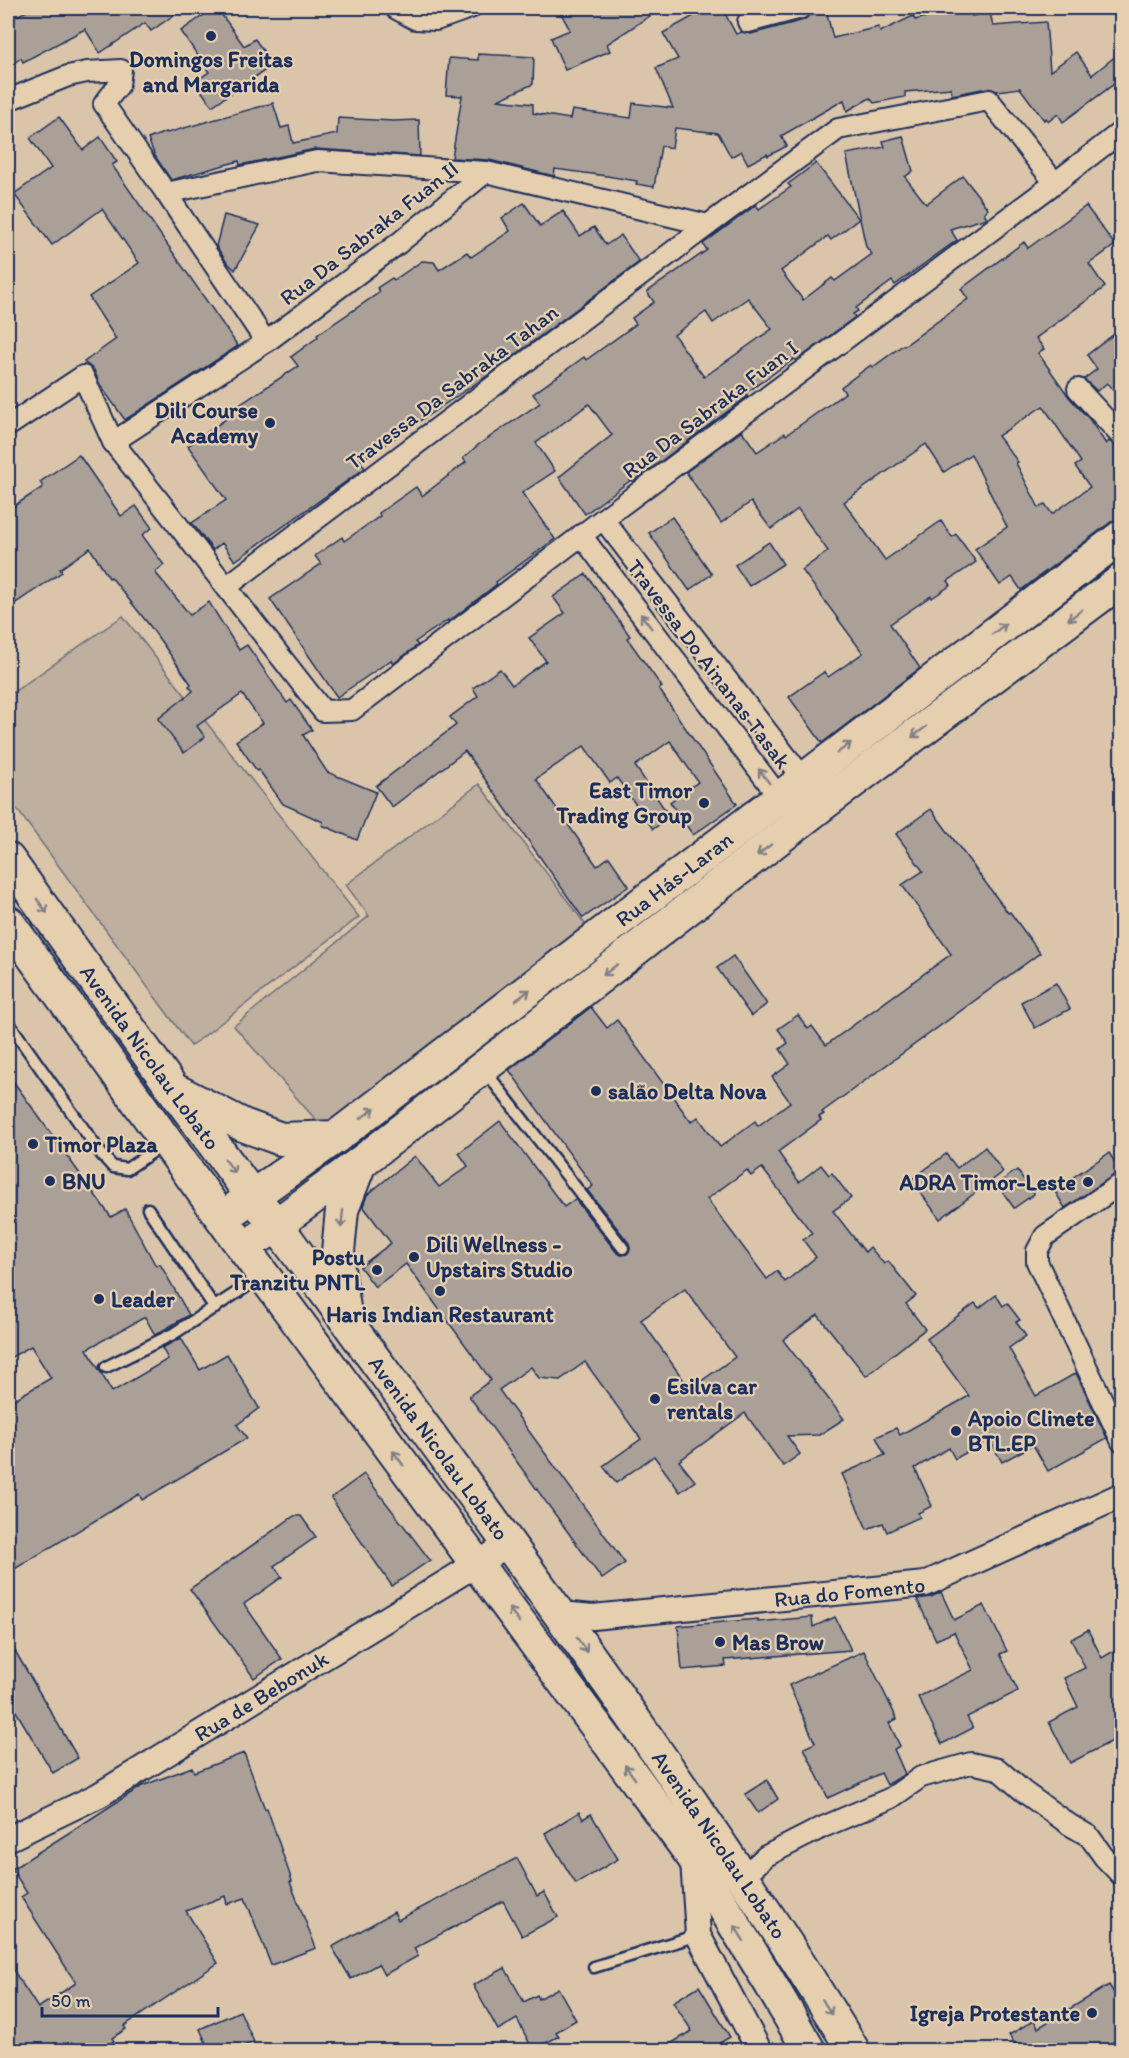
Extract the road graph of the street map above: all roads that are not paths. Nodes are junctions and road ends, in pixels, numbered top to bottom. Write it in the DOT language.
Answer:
graph roads {
  1 [pos="395,8"];
  2 [pos="470,8"];
  3 [pos="801,8"];
  4 [pos="747,22"];
  5 [pos="8,100"];
  6 [pos="1122,131"];
  7 [pos="486,172"];
  8 [pos="1055,183"];
  9 [pos="166,194"];
  10 [pos="708,225"];
  11 [pos="266,342"];
  12 [pos="1078,389"];
  13 [pos="8,426"];
  14 [pos="1122,437"];
  15 [pos="113,442"];
  16 [pos="603,519"];
  17 [pos="581,535"];
  18 [pos="1122,536"];
  19 [pos="1122,580"];
  20 [pos="226,587"];
  21 [pos="804,778"];
  22 [pos="780,798"];
  23 [pos="811,813"];
  24 [pos="8,859"];
  25 [pos="8,922"];
  26 [pos="8,1022"];
  27 [pos="483,1068"];
  28 [pos="173,1089"];
  29 [pos="336,1137"];
  30 [pos="167,1143"];
  31 [pos="360,1163"];
  32 [pos="1122,1184"];
  33 [pos="252,1196"];
  34 [pos="148,1209"];
  35 [pos="222,1218"];
  36 [pos="276,1224"];
  37 [pos="623,1248"];
  38 [pos="244,1249"];
  39 [pos="264,1276"];
  40 [pos="215,1308"];
  41 [pos="346,1321"];
  42 [pos="106,1367"];
  43 [pos="1122,1442"];
  44 [pos="1122,1496"];
  45 [pos="508,1544"];
  46 [pos="476,1563"];
  47 [pos="560,1614"];
  48 [pos="8,1839"];
  49 [pos="693,1857"];
  50 [pos="744,1876"];
  51 [pos="1122,1876"];
  52 [pos="698,1935"];
  53 [pos="594,1967"];
  54 [pos="759,2050"];
  55 [pos="808,2050"];
  56 [pos="853,2050"];
  1 -- 2 [label="street"];
  3 -- 4 [label="street"];
  5 -- 9 [label="street"];
  6 -- 8 [label="street, Rua Da Sabraka Fuan I"];
  7 -- 9 [label="street"];
  7 -- 10 [label="street, Rua Da Sabraka Fuan II"];
  7 -- 11 [label="street, Rua Da Sabraka Fuan II"];
  8 -- 10 [label="street"];
  8 -- 16 [label="street, Rua Da Sabraka Fuan I"];
  9 -- 11 [label="street"];
  10 -- 20 [label="street, Travessa Da Sabraka Tahan"];
  11 -- 15 [label="street, Rua Da Sabraka Fuan II"];
  12 -- 14 [label="street"];
  13 -- 15 [label="street"];
  15 -- 20 [label="street"];
  16 -- 17 [label="street, Rua Da Sabraka Fuan I"];
  16 -- 21 [label="street, Travessa Do Ainanas Tasak"];
  17 -- 20 [label="street, Rua Da Sabraka Fuan I"];
  22 -- 17 [label="street, Travessa Do Ainanas Tasak, one-way"];
  21 -- 18 [label="main road, Rua Hás-Laran, one-way"];
  19 -- 23 [label="main road, Rua Hás-Laran, one-way"];
  21 -- 22 [label="main road, Rua Hás-Laran"];
  21 -- 23 [label="street, Travessa Do Ainanas Tasak"];
  22 -- 23 [label="street, Travessa Do Ainanas Tasak"];
  29 -- 22 [label="main road, Rua Hás-Laran, one-way"];
  23 -- 27 [label="main road, Rua Hás-Laran, one-way"];
  24 -- 28 [label="main road, Avenida Nicolau Lobato, one-way"];
  25 -- 30 [label="main road, Avenida Nicolau Lobato"];
  26 -- 30 [label="lane"];
  27 -- 31 [label="main road, Rua Hás-Laran"];
  27 -- 37 [label="lane"];
  28 -- 29 [label="main road"];
  28 -- 33 [label="main road, Avenida Nicolau Lobato, one-way"];
  29 -- 33 [label="main road, Rua Hás-Laran"];
  30 -- 35 [label="main road, Avenida Nicolau Lobato"];
  31 -- 36 [label="main road, Rua Hás-Laran"];
  31 -- 41 [label="main road, one-way"];
  32 -- 43 [label="street"];
  33 -- 35 [label="main road, Rua Hás-Laran"];
  33 -- 36 [label="main road, Avenida Nicolau Lobato"];
  34 -- 40 [label="lane"];
  35 -- 38 [label="main road, Avenida Nicolau Lobato"];
  36 -- 38 [label="main road, Rua Hás-Laran"];
  36 -- 41 [label="main road, Avenida Nicolau Lobato"];
  38 -- 39 [label="main road, Avenida Nicolau Lobato"];
  39 -- 40 [label="lane"];
  46 -- 39 [label="main road, Avenida Nicolau Lobato, one-way"];
  40 -- 42 [label="lane"];
  41 -- 45 [label="main road, Avenida Nicolau Lobato"];
  44 -- 47 [label="street, Rua do Fomento"];
  45 -- 46 [label="street, Rua de Bebonuk"];
  45 -- 47 [label="main road, Avenida Nicolau Lobato"];
  46 -- 48 [label="street, Rua de Bebonuk"];
  49 -- 46 [label="main road, Avenida Nicolau Lobato, one-way"];
  47 -- 50 [label="main road, Avenida Nicolau Lobato, one-way"];
  49 -- 52 [label="street"];
  55 -- 49 [label="main road, Avenida Nicolau Lobato, one-way"];
  50 -- 51 [label="street"];
  50 -- 56 [label="main road, Avenida Nicolau Lobato, one-way"];
  52 -- 53 [label="lane"];
  52 -- 54 [label="street"];
}
